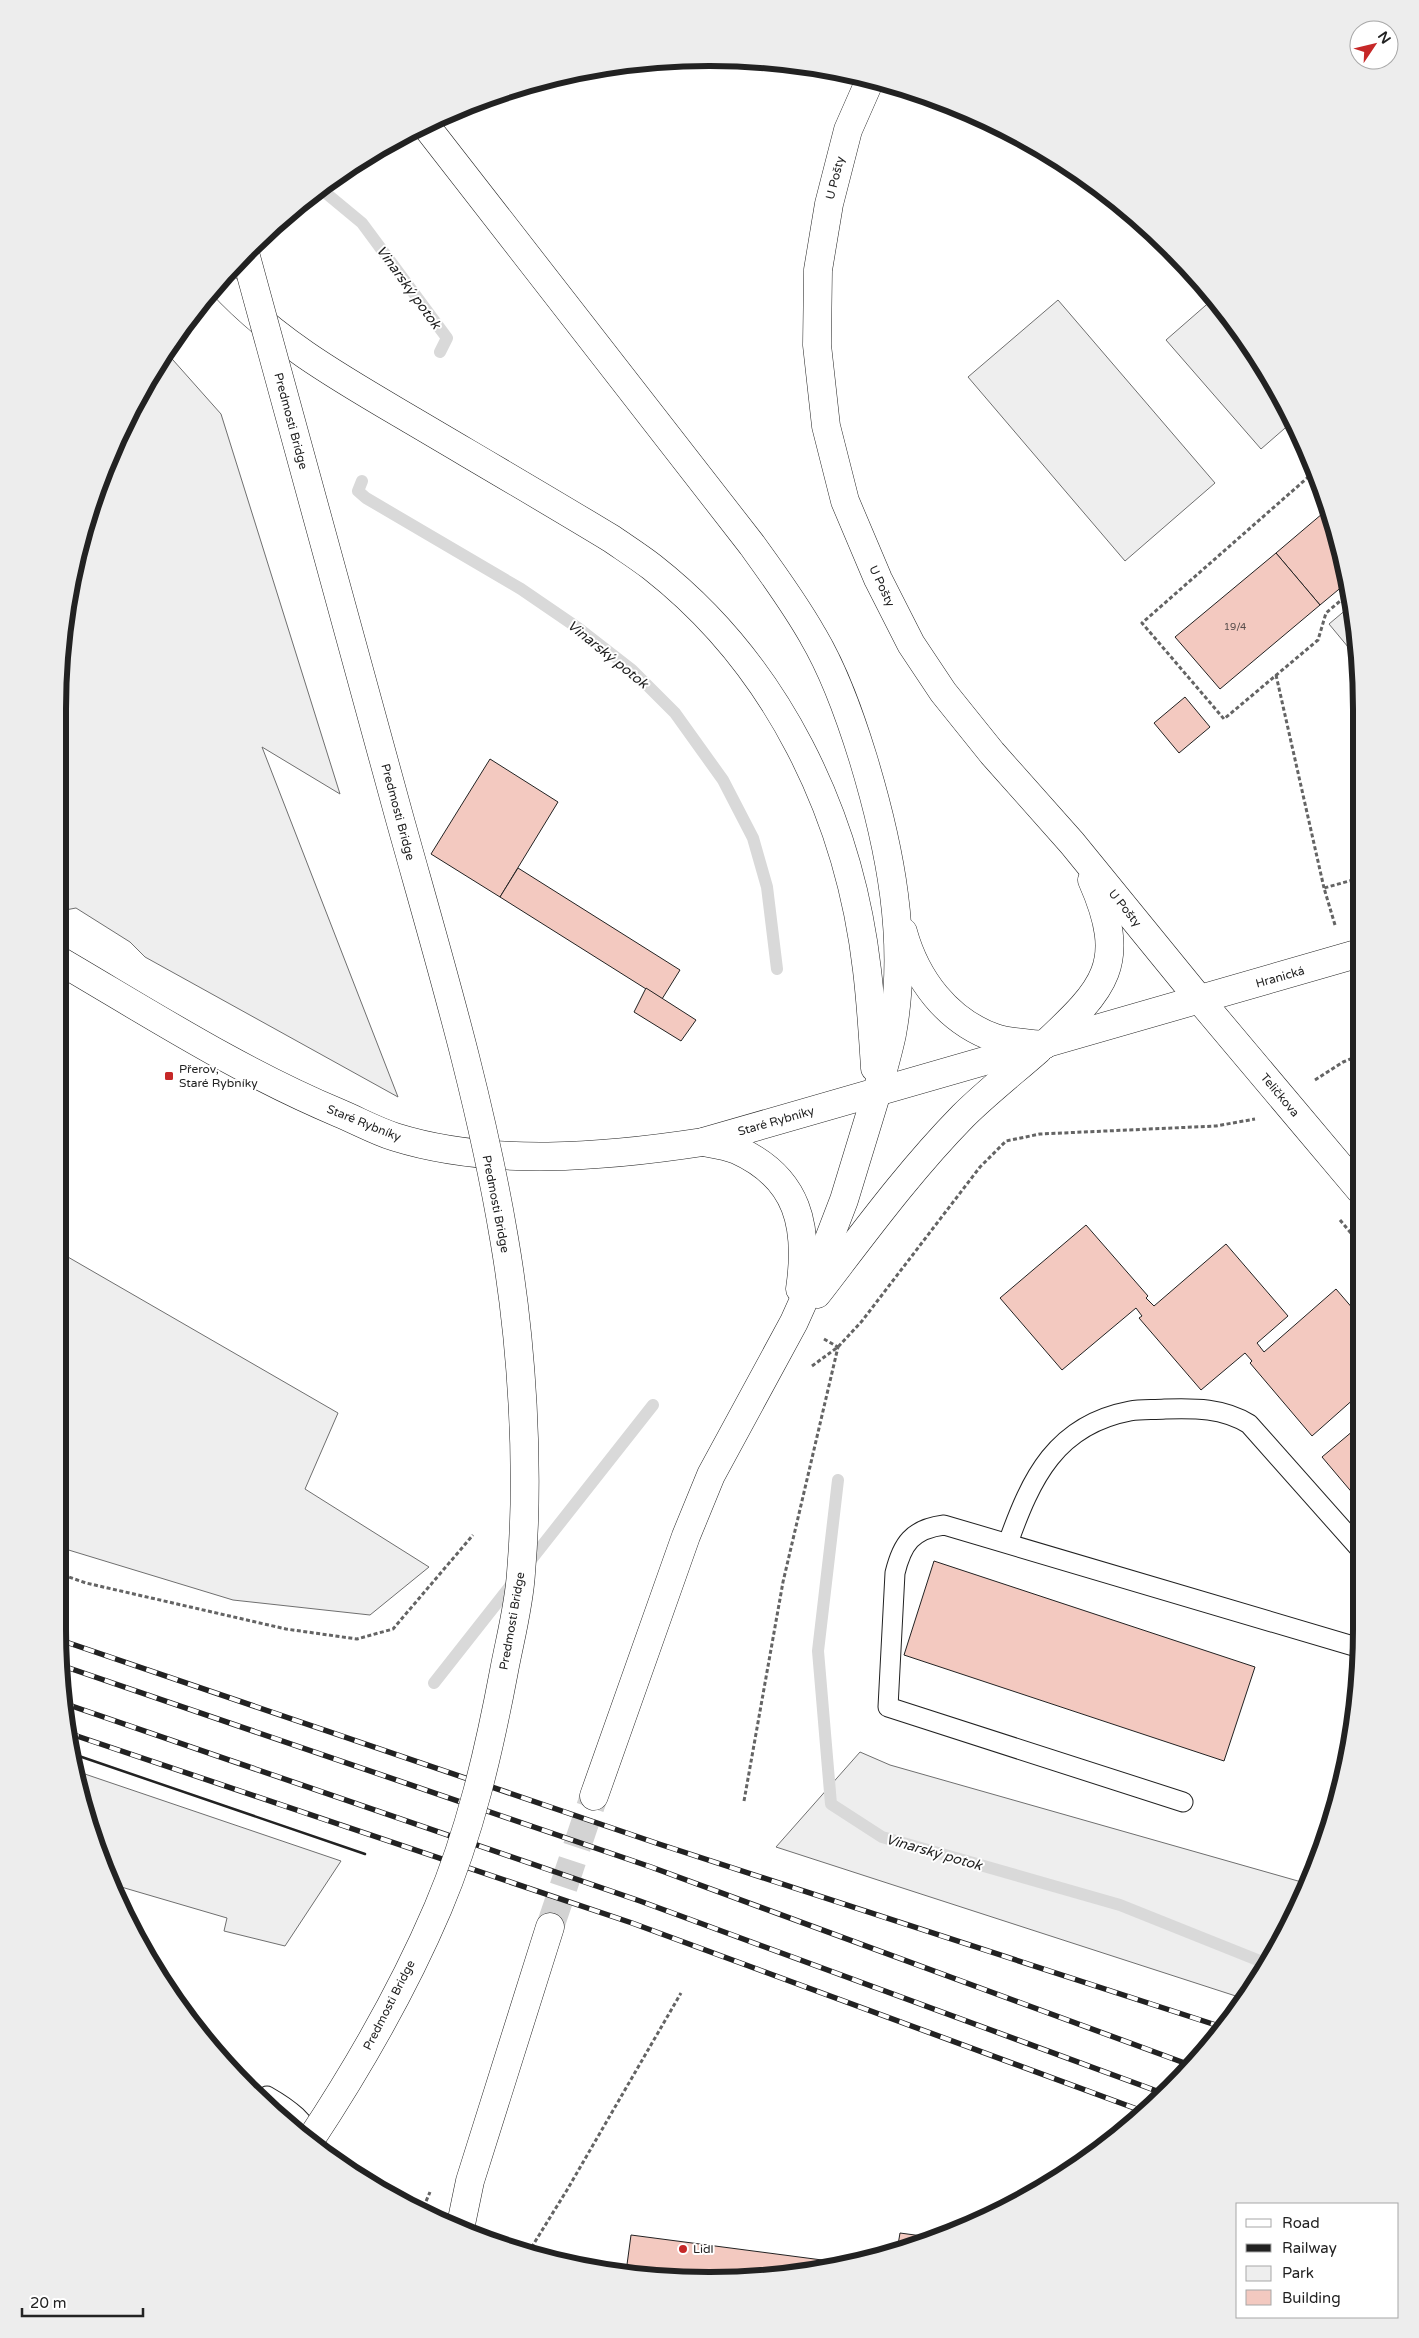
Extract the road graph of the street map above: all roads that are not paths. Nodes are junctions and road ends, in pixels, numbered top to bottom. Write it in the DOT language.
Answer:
graph roads {
  1 [pos="867,86"];
  2 [pos="430,131"];
  3 [pos="248,263"];
  4 [pos="225,287"];
  5 [pos="1072,843"];
  6 [pos="896,906"];
  7 [pos="1353,955"];
  8 [pos="66,965"];
  9 [pos="1200,1000"];
  10 [pos="1044,1045"];
  11 [pos="876,1092"];
  12 [pos="703,1142"];
  13 [pos="1353,1182"];
  14 [pos="794,1322"];
  15 [pos="1353,1541"];
  16 [pos="1008,1543"];
  17 [pos="1352,1646"];
  18 [pos="594,1796"];
  19 [pos="1183,1802"];
  20 [pos="550,1926"];
  21 [pos="271,2098"];
  22 [pos="326,2118"];
  23 [pos="306,2130"];
  24 [pos="313,2135"];
  25 [pos="323,2143"];
  26 [pos="470,2181"];
  27 [pos="452,2218"];
  28 [pos="461,2222"];
  1 -- 5 [label="main road, U Pošty"];
  2 -- 6 [label="main road"];
  3 -- 24 [label="main road, Predmosti Bridge, bridge"];
  4 -- 11 [label="main road"];
  5 -- 9 [label="main road, U Pošty"];
  5 -- 10 [label="main road"];
  6 -- 10 [label="main road"];
  6 -- 11 [label="main road"];
  7 -- 9 [label="main road, Hranická"];
  8 -- 12 [label="main road, Staré Rybníky"];
  9 -- 10 [label="main road, Hranická"];
  9 -- 13 [label="main road, Teličkova"];
  10 -- 11 [label="main road, Staré Rybníky"];
  10 -- 14 [label="main road"];
  11 -- 12 [label="main road, Staré Rybníky"];
  11 -- 14 [label="main road"];
  12 -- 14 [label="main road"];
  14 -- 18 [label="main road"];
  15 -- 16 [label="lane"];
  16 -- 17 [label="lane"];
  16 -- 19 [label="lane"];
  20 -- 26 [label="main road"];
  21 -- 23 [label="lane"];
  22 -- 25 [label="lane"];
  26 -- 27 [label="main road"];
  26 -- 28 [label="main road"];
}
